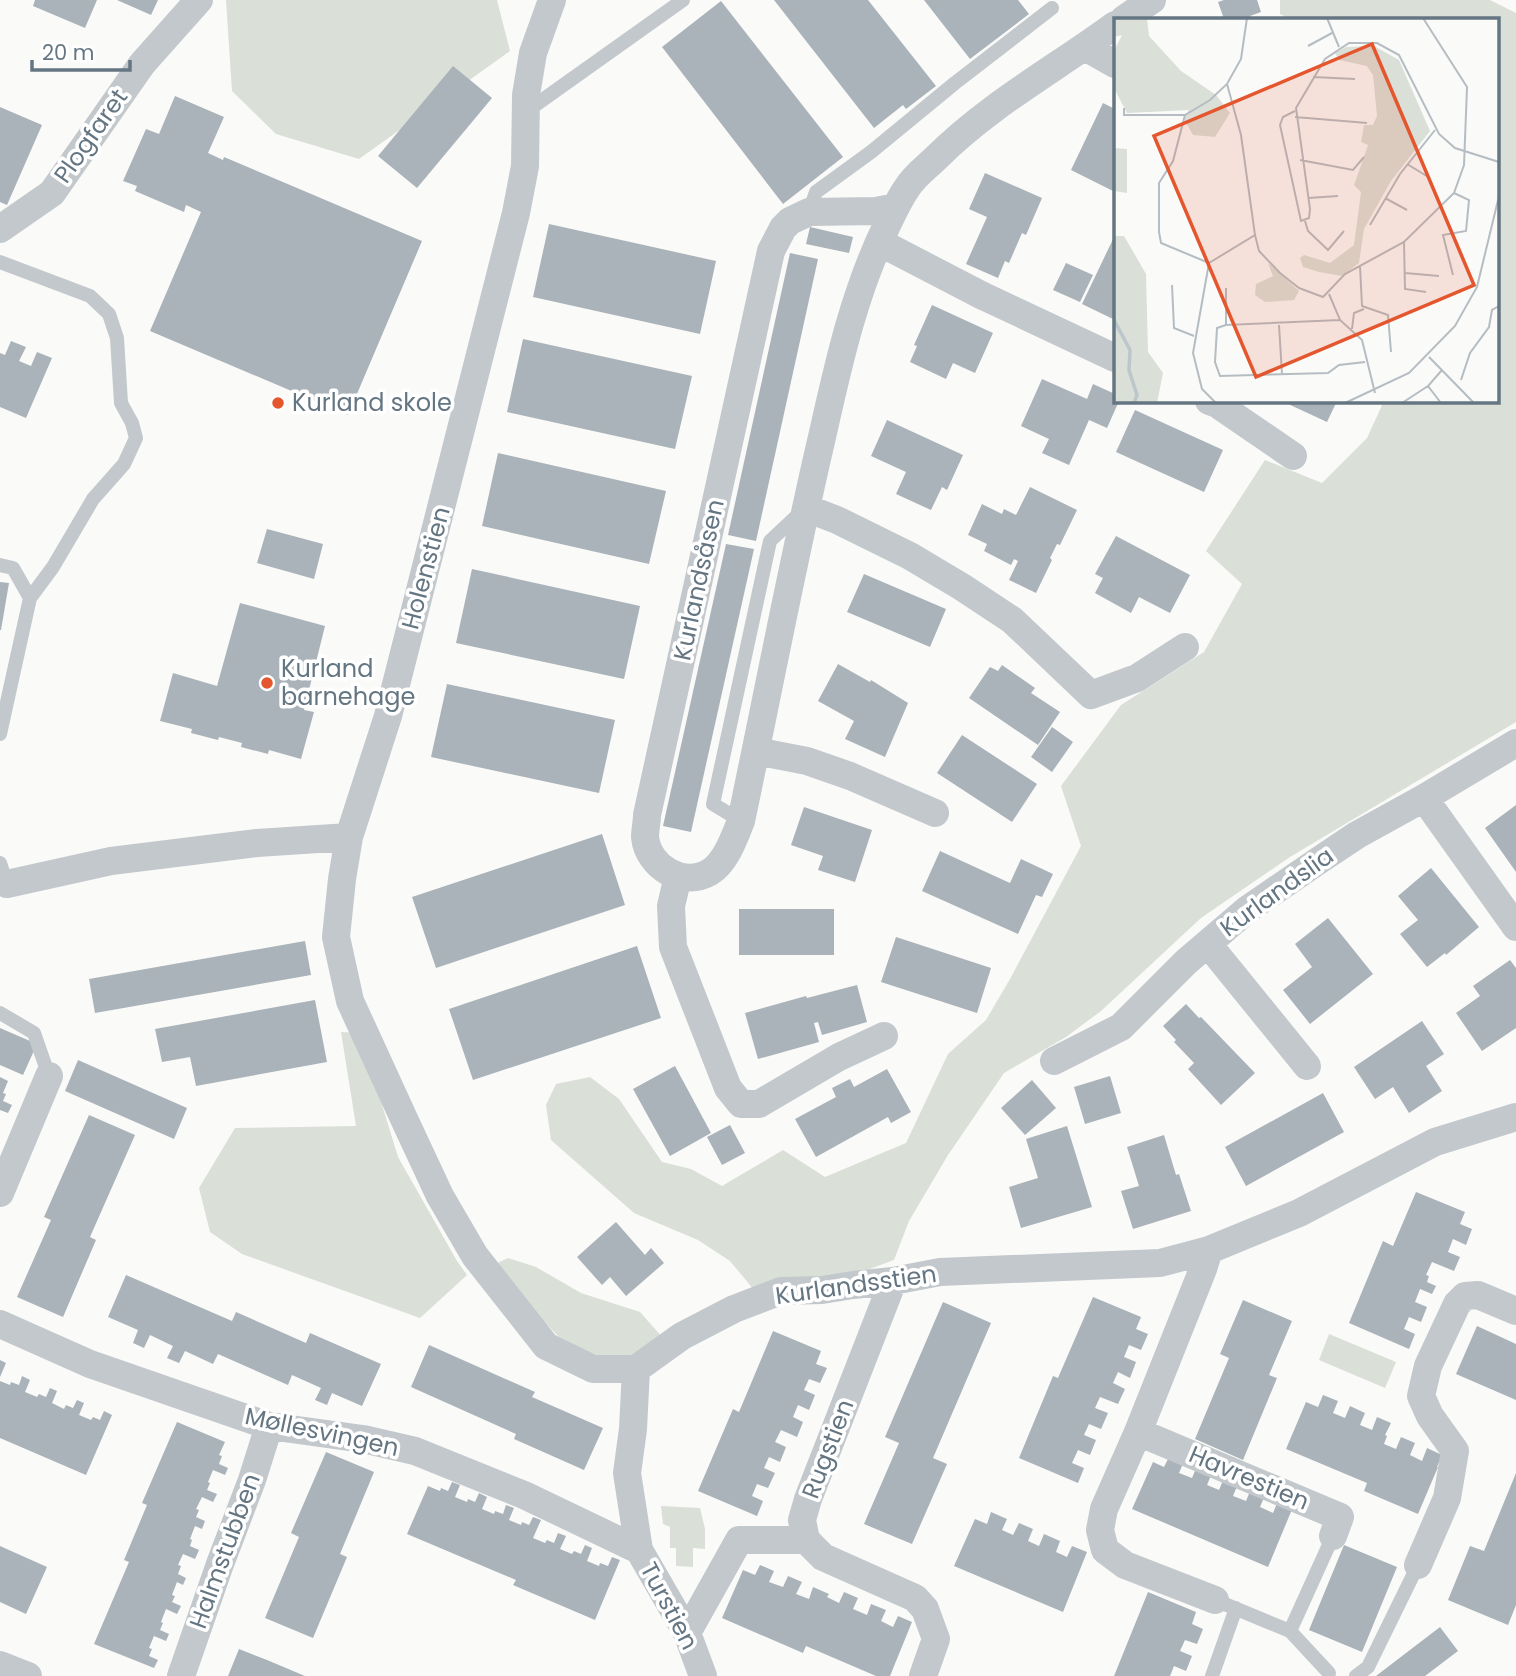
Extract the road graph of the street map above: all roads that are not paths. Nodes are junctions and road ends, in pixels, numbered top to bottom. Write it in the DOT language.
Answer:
graph roads {
  1 [pos="199,0"];
  2 [pos="552,0"];
  3 [pos="683,0"];
  4 [pos="1152,0"];
  5 [pos="1052,8"];
  6 [pos="1125,18"];
  7 [pos="1114,26"];
  8 [pos="1085,47"];
  9 [pos="1114,63"];
  10 [pos="527,111"];
  11 [pos="896,207"];
  12 [pos="809,212"];
  13 [pos="0,229"];
  14 [pos="879,242"];
  15 [pos="0,262"];
  16 [pos="1114,358"];
  17 [pos="1212,402"];
  18 [pos="1293,456"];
  19 [pos="806,508"];
  20 [pos="0,565"];
  21 [pos="30,598"];
  22 [pos="1185,647"];
  23 [pos="0,734"];
  24 [pos="1516,743"];
  25 [pos="756,751"];
  26 [pos="1424,798"];
  27 [pos="935,813"];
  28 [pos="741,821"];
  29 [pos="349,837"];
  30 [pos="678,876"];
  31 [pos="2,880"];
  32 [pos="1516,927"];
  33 [pos="1208,944"];
  34 [pos="0,1013"];
  35 [pos="884,1036"];
  36 [pos="1055,1061"];
  37 [pos="1307,1066"];
  38 [pos="49,1076"];
  39 [pos="1516,1117"];
  40 [pos="0,1193"];
  41 [pos="1209,1250"];
  42 [pos="893,1281"];
  43 [pos="1516,1311"];
  44 [pos="0,1324"];
  45 [pos="636,1369"];
  46 [pos="269,1426"];
  47 [pos="1138,1432"];
  48 [pos="1333,1536"];
  49 [pos="806,1540"];
  50 [pos="639,1550"];
  51 [pos="1418,1565"];
  52 [pos="1225,1604"];
  53 [pos="1290,1631"];
  54 [pos="687,1633"];
  55 [pos="0,1665"];
  56 [pos="1333,1675"];
  57 [pos="28,1676"];
  58 [pos="181,1676"];
  59 [pos="703,1676"];
  60 [pos="923,1676"];
  61 [pos="1212,1676"];
  62 [pos="1356,1676"];
  1 -- 13 [label="street, Plogfaret"];
  2 -- 10 [label="street, Holenstien"];
  3 -- 10 [label="lane"];
  4 -- 6 [label="street"];
  5 -- 12 [label="lane"];
  7 -- 8 [label="street"];
  8 -- 9 [label="street"];
  8 -- 11 [label="street"];
  10 -- 29 [label="street, Holenstien"];
  11 -- 12 [label="street"];
  11 -- 14 [label="street"];
  12 -- 30 [label="street, Kurlandsåsen"];
  14 -- 16 [label="street"];
  14 -- 19 [label="street"];
  15 -- 21 [label="lane"];
  17 -- 18 [label="street"];
  19 -- 22 [label="street"];
  19 -- 25 [label="street"];
  19 -- 28 [label="lane"];
  20 -- 21 [label="lane"];
  21 -- 23 [label="lane"];
  24 -- 26 [label="street, Kurlandslia"];
  25 -- 27 [label="street"];
  25 -- 28 [label="street"];
  26 -- 32 [label="street"];
  26 -- 33 [label="street, Kurlandslia"];
  28 -- 30 [label="street"];
  29 -- 31 [label="street"];
  29 -- 45 [label="street"];
  30 -- 35 [label="street"];
  33 -- 36 [label="street, Kurlandslia"];
  33 -- 37 [label="street"];
  34 -- 38 [label="lane"];
  38 -- 40 [label="street"];
  39 -- 41 [label="street, Kurlandsstien"];
  41 -- 42 [label="street, Kurlandsstien"];
  41 -- 47 [label="street"];
  42 -- 45 [label="street, Kurlandsstien"];
  42 -- 49 [label="street, Rugstien"];
  43 -- 51 [label="street"];
  44 -- 46 [label="street, Møllesvingen"];
  45 -- 50 [label="street, Turstien"];
  46 -- 50 [label="street, Møllesvingen"];
  46 -- 58 [label="street, Halmstubben"];
  47 -- 48 [label="street, Havrestien"];
  47 -- 52 [label="street"];
  48 -- 53 [label="lane"];
  49 -- 54 [label="street"];
  49 -- 60 [label="street"];
  50 -- 54 [label="street, Turstien"];
  51 -- 62 [label="lane"];
  52 -- 53 [label="lane"];
  52 -- 61 [label="lane"];
  53 -- 56 [label="lane"];
  54 -- 59 [label="street, Turstien"];
  55 -- 57 [label="street"];
}
